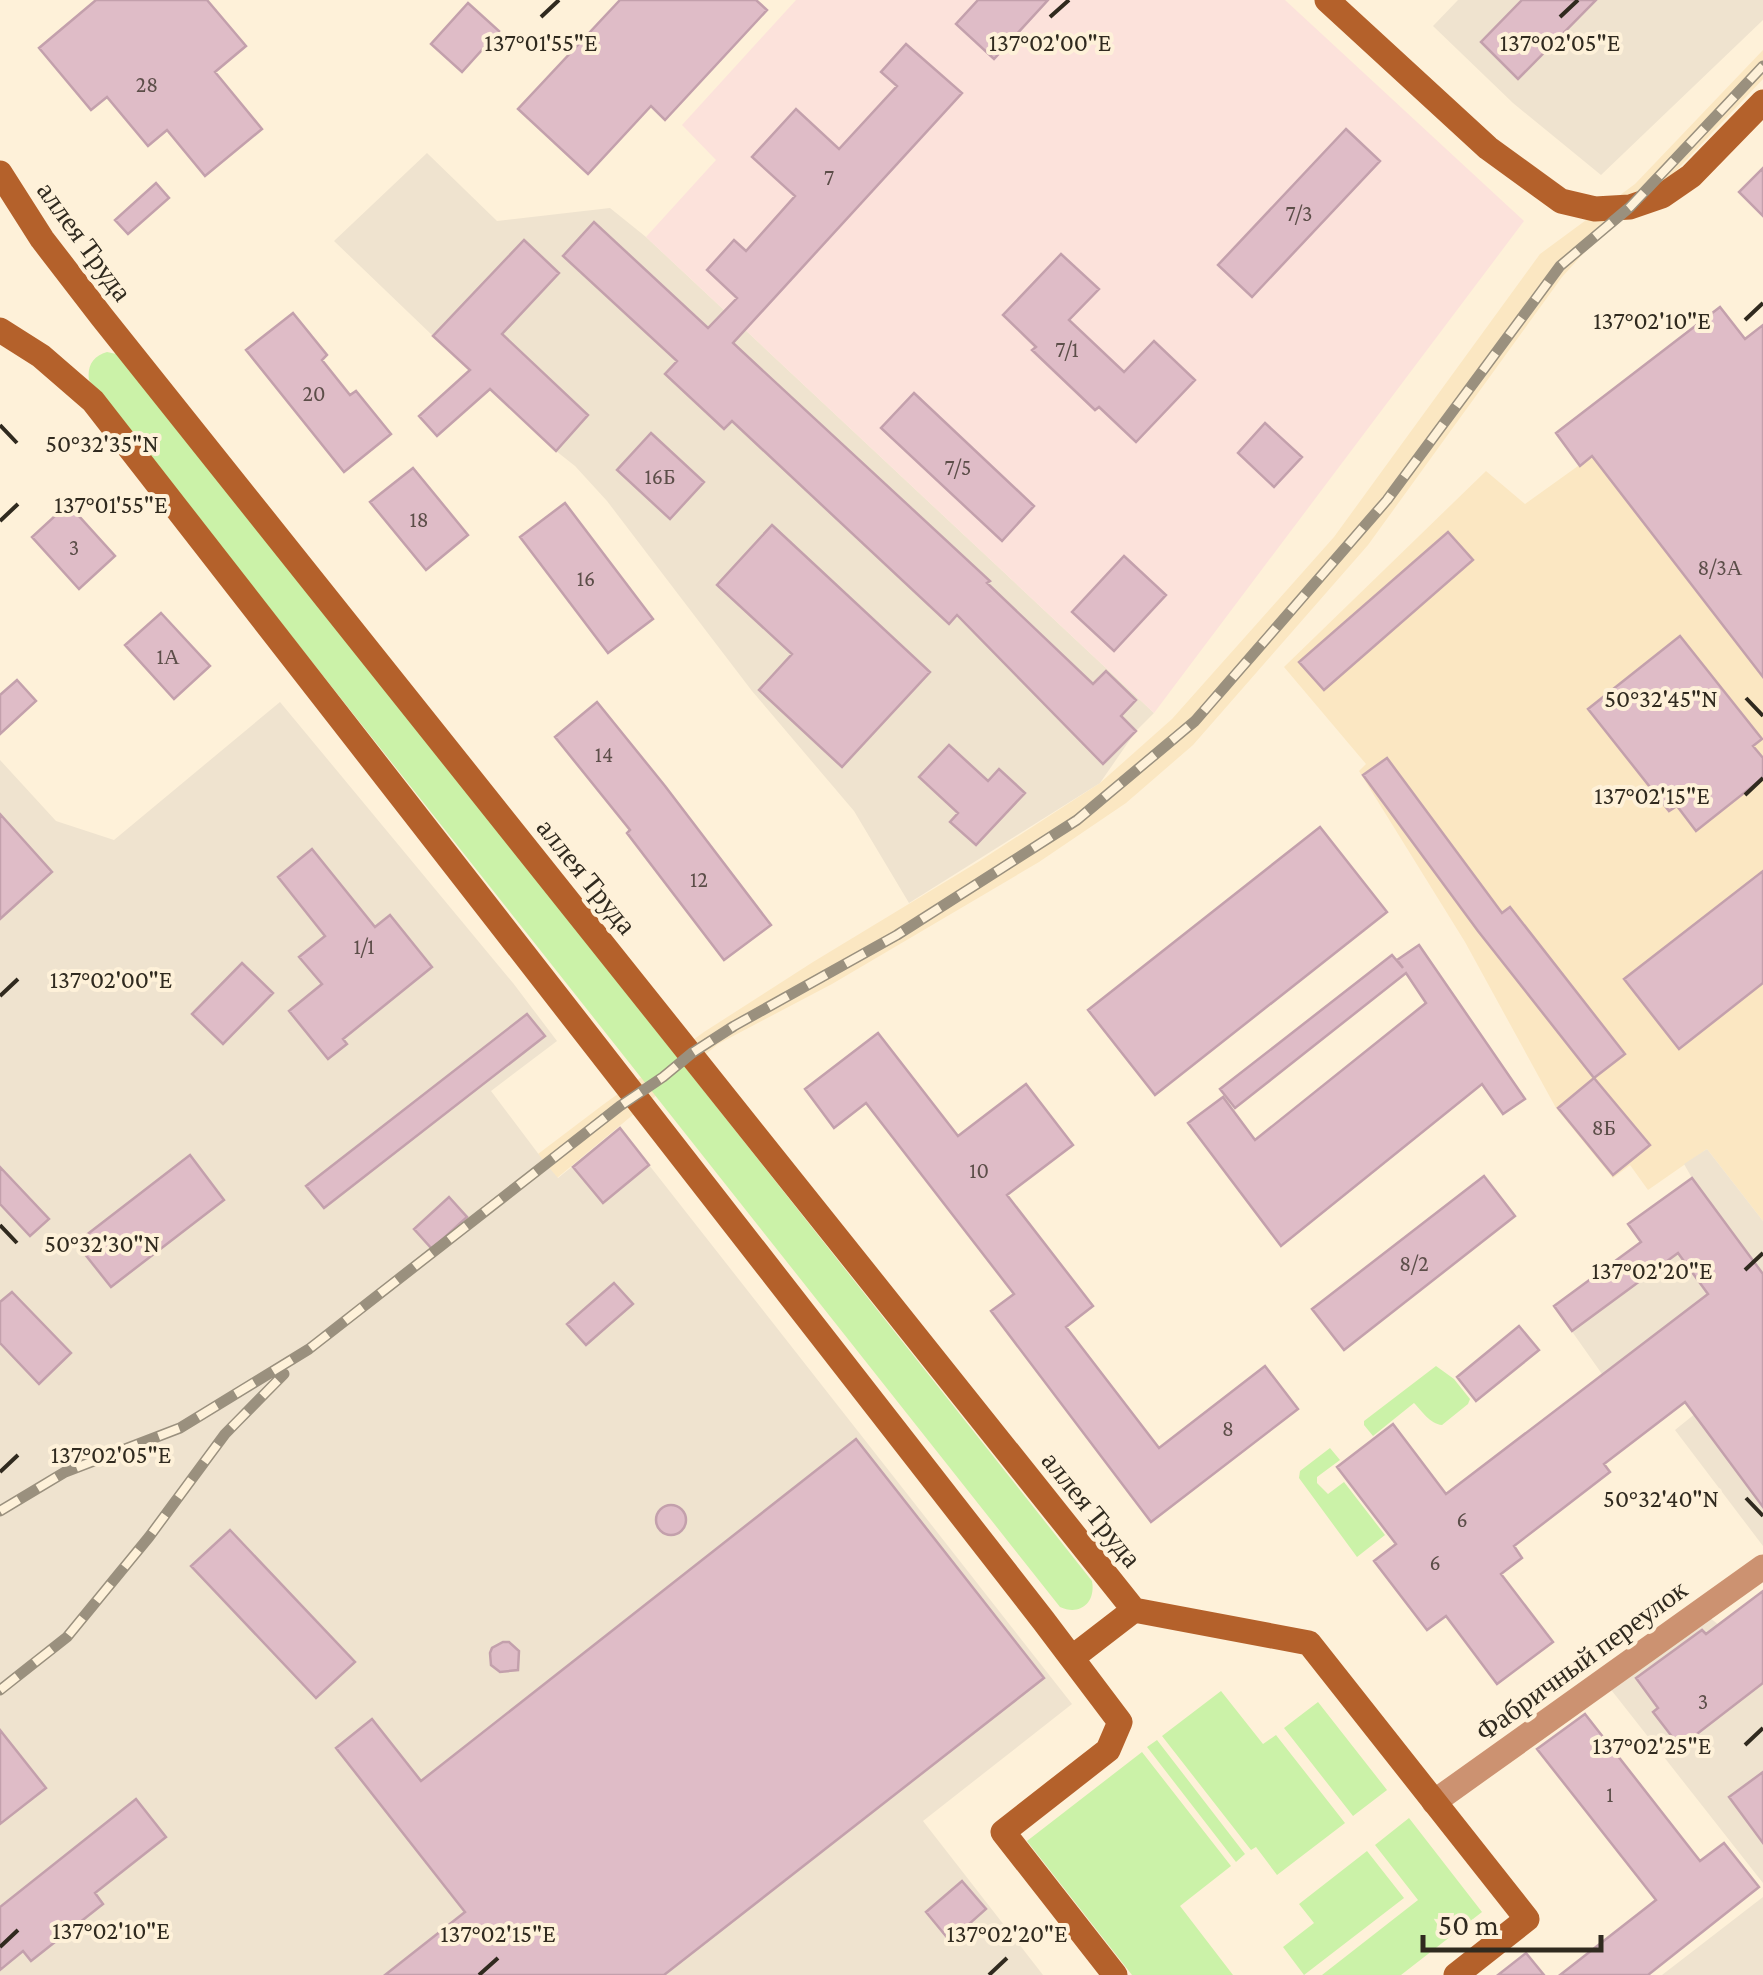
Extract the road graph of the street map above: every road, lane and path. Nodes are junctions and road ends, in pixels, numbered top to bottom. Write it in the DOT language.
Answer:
graph roads {
  1 [pos="1327,0"];
  2 [pos="1763,102"];
  3 [pos="0,173"];
  4 [pos="0,330"];
  5 [pos="1763,1567"];
  6 [pos="1134,1610"];
  7 [pos="1073,1658"];
  8 [pos="1434,1802"];
  9 [pos="1115,1975"];
  10 [pos="1456,1975"];
  1 -- 2 [label="street"];
  3 -- 6 [label="street, аллея Труда"];
  4 -- 7 [label="street"];
  5 -- 8 [label="street, Фабричный переулок"];
  6 -- 7 [label="street, аллея Труда"];
  6 -- 8 [label="street, аллея Труда"];
  7 -- 9 [label="street"];
  8 -- 10 [label="street, аллея Труда"];
}
